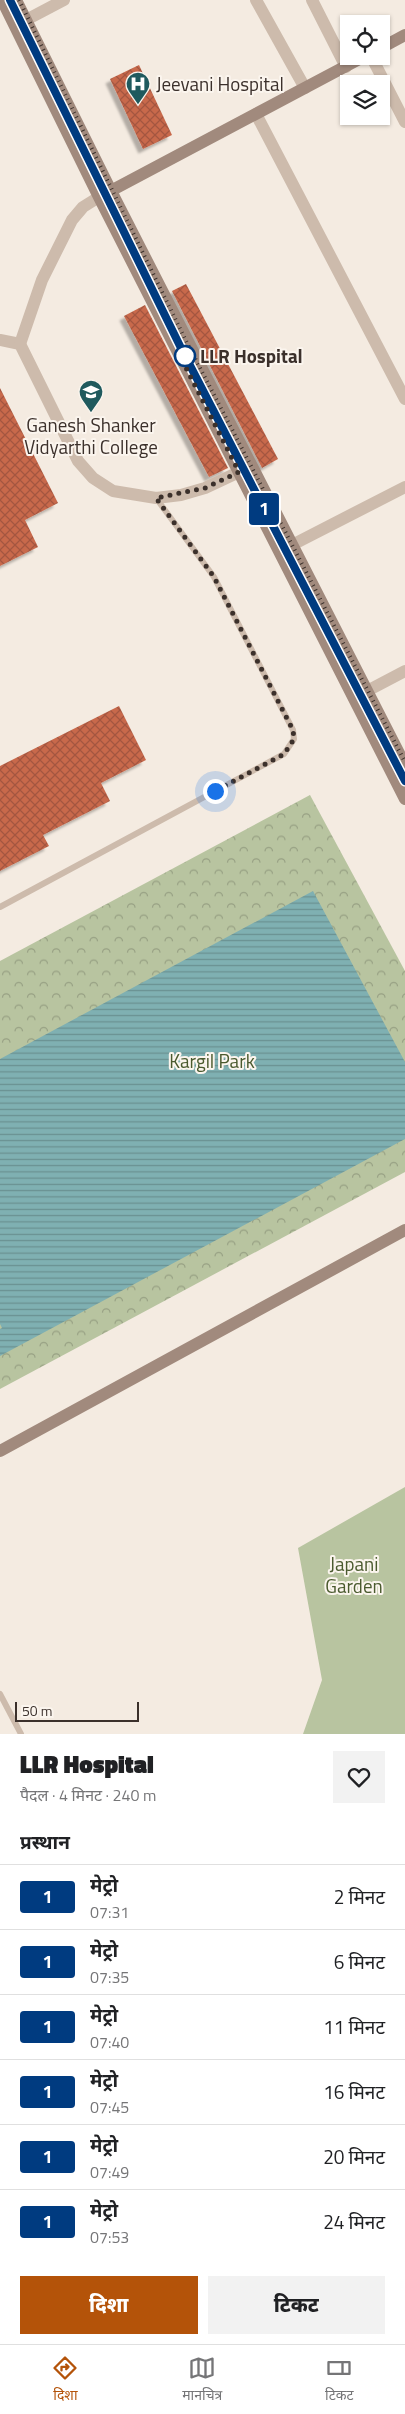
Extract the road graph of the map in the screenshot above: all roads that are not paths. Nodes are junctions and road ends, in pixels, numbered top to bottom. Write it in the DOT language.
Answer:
graph roads {
  1 [pos="2,0"];
  2 [pos="16,0"];
  3 [pos="64,0"];
  4 [pos="256,0"];
  5 [pos="312,0"];
  6 [pos="26,20"];
  7 [pos="405,35"];
  8 [pos="390,43"];
  9 [pos="349,65"];
  10 [pos="376,65"];
  11 [pos="346,67"];
  12 [pos="304,88"];
  13 [pos="256,114"];
  14 [pos="405,122"];
  15 [pos="105,194"];
  16 [pos="0,340"];
  17 [pos="20,344"];
  18 [pos="405,399"];
  19 [pos="239,472"];
  20 [pos="405,487"];
  21 [pos="156,498"];
  22 [pos="292,545"];
  23 [pos="337,633"];
  24 [pos="324,641"];
  25 [pos="405,671"];
  26 [pos="367,691"];
  27 [pos="405,765"];
  28 [pos="405,799"];
  29 [pos="0,908"];
  30 [pos="405,1230"];
  31 [pos="0,1451"];
  32 [pos="0,1694"];
  33 [pos="21,1734"];
  1 -- 15 [label="main road"];
  2 -- 6 [label="main road"];
  3 -- 6 [label="street"];
  4 -- 12 [label="street"];
  5 -- 11 [label="street"];
  6 -- 15 [label="main road"];
  7 -- 8 [label="main road"];
  9 -- 11 [label="main road"];
  10 -- 14 [label="street"];
  11 -- 12 [label="main road"];
  12 -- 13 [label="main road"];
  13 -- 15 [label="main road"];
  13 -- 18 [label="street"];
  15 -- 17 [label="street"];
  15 -- 19 [label="main road"];
  15 -- 22 [label="main road"];
  16 -- 17 [label="street"];
  17 -- 21 [label="street"];
  19 -- 21 [label="street"];
  19 -- 24 [label="main road"];
  20 -- 22 [label="street"];
  21 -- 29 [label="lane"];
  22 -- 23 [label="main road"];
  23 -- 24 [label="main road"];
  23 -- 26 [label="main road"];
  24 -- 28 [label="main road"];
  25 -- 26 [label="street"];
  26 -- 27 [label="main road"];
  30 -- 31 [label="main road"];
  32 -- 33 [label="lane"];
}
